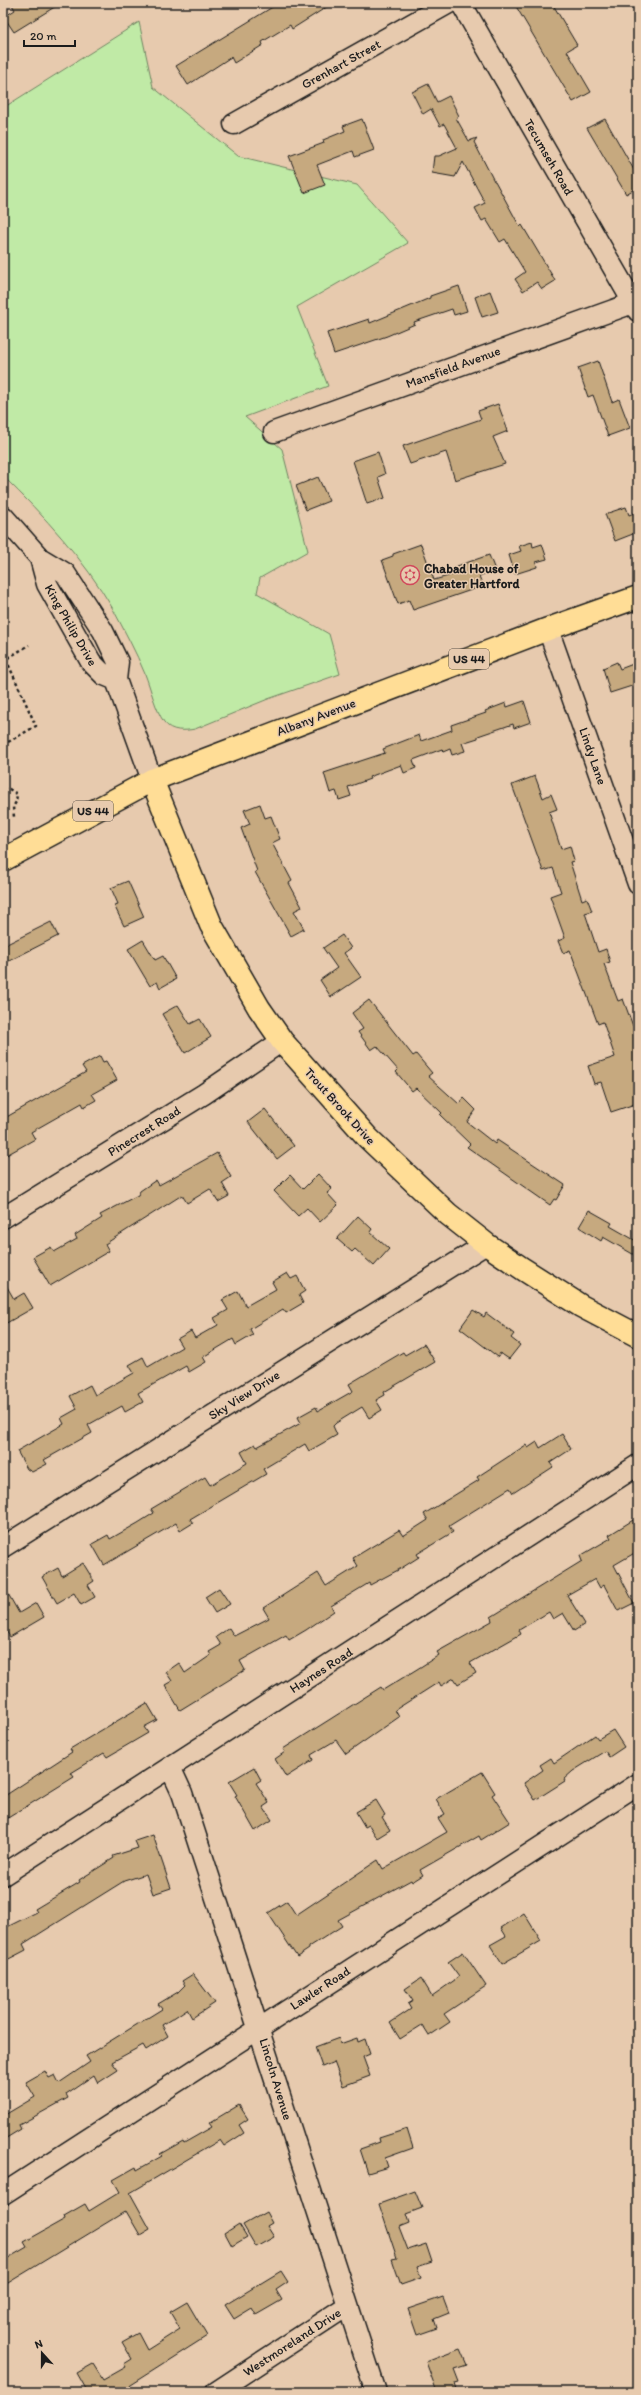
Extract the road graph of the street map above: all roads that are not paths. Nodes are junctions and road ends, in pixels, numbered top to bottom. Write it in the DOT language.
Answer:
graph roads {
  1 [pos="449,3"];
  2 [pos="461,3"];
  3 [pos="234,124"];
  4 [pos="636,307"];
  5 [pos="274,432"];
  6 [pos="3,516"];
  7 [pos="638,597"];
  8 [pos="548,628"];
  9 [pos="152,780"];
  10 [pos="3,860"];
  11 [pos="638,884"];
  12 [pos="282,1041"];
  13 [pos="3,1218"];
  14 [pos="486,1244"];
  15 [pos="638,1336"];
  16 [pos="638,1465"];
  17 [pos="3,1547"];
  18 [pos="170,1767"];
  19 [pos="638,1784"];
  20 [pos="3,1875"];
  21 [pos="259,2027"];
  22 [pos="3,2194"];
  23 [pos="347,2306"];
  24 [pos="216,2392"];
  25 [pos="376,2392"];
  1 -- 3 [label="street, Grenhart Street"];
  2 -- 4 [label="street, Tecumseh Road"];
  4 -- 5 [label="street, Mansfield Avenue"];
  6 -- 9 [label="street, King Philip Drive"];
  7 -- 8 [label="main road, Albany Avenue / US 44"];
  8 -- 9 [label="main road, Albany Avenue / US 44"];
  8 -- 11 [label="street, Lindy Lane"];
  9 -- 10 [label="main road, Albany Avenue / US 44"];
  9 -- 12 [label="main road, Trout Brook Drive"];
  12 -- 13 [label="street, Pinecrest Road"];
  12 -- 14 [label="main road, Trout Brook Drive"];
  14 -- 15 [label="main road, Trout Brook Drive"];
  14 -- 17 [label="street, Sky View Drive"];
  16 -- 18 [label="street, Haynes Road"];
  18 -- 20 [label="street, Haynes Road"];
  18 -- 21 [label="street, Lincoln Avenue"];
  19 -- 21 [label="street, Lawler Road"];
  21 -- 22 [label="street, Lawler Road"];
  21 -- 23 [label="street, Lincoln Avenue"];
  23 -- 24 [label="street, Westmoreland Drive"];
  23 -- 25 [label="street, Lincoln Avenue"];
}
